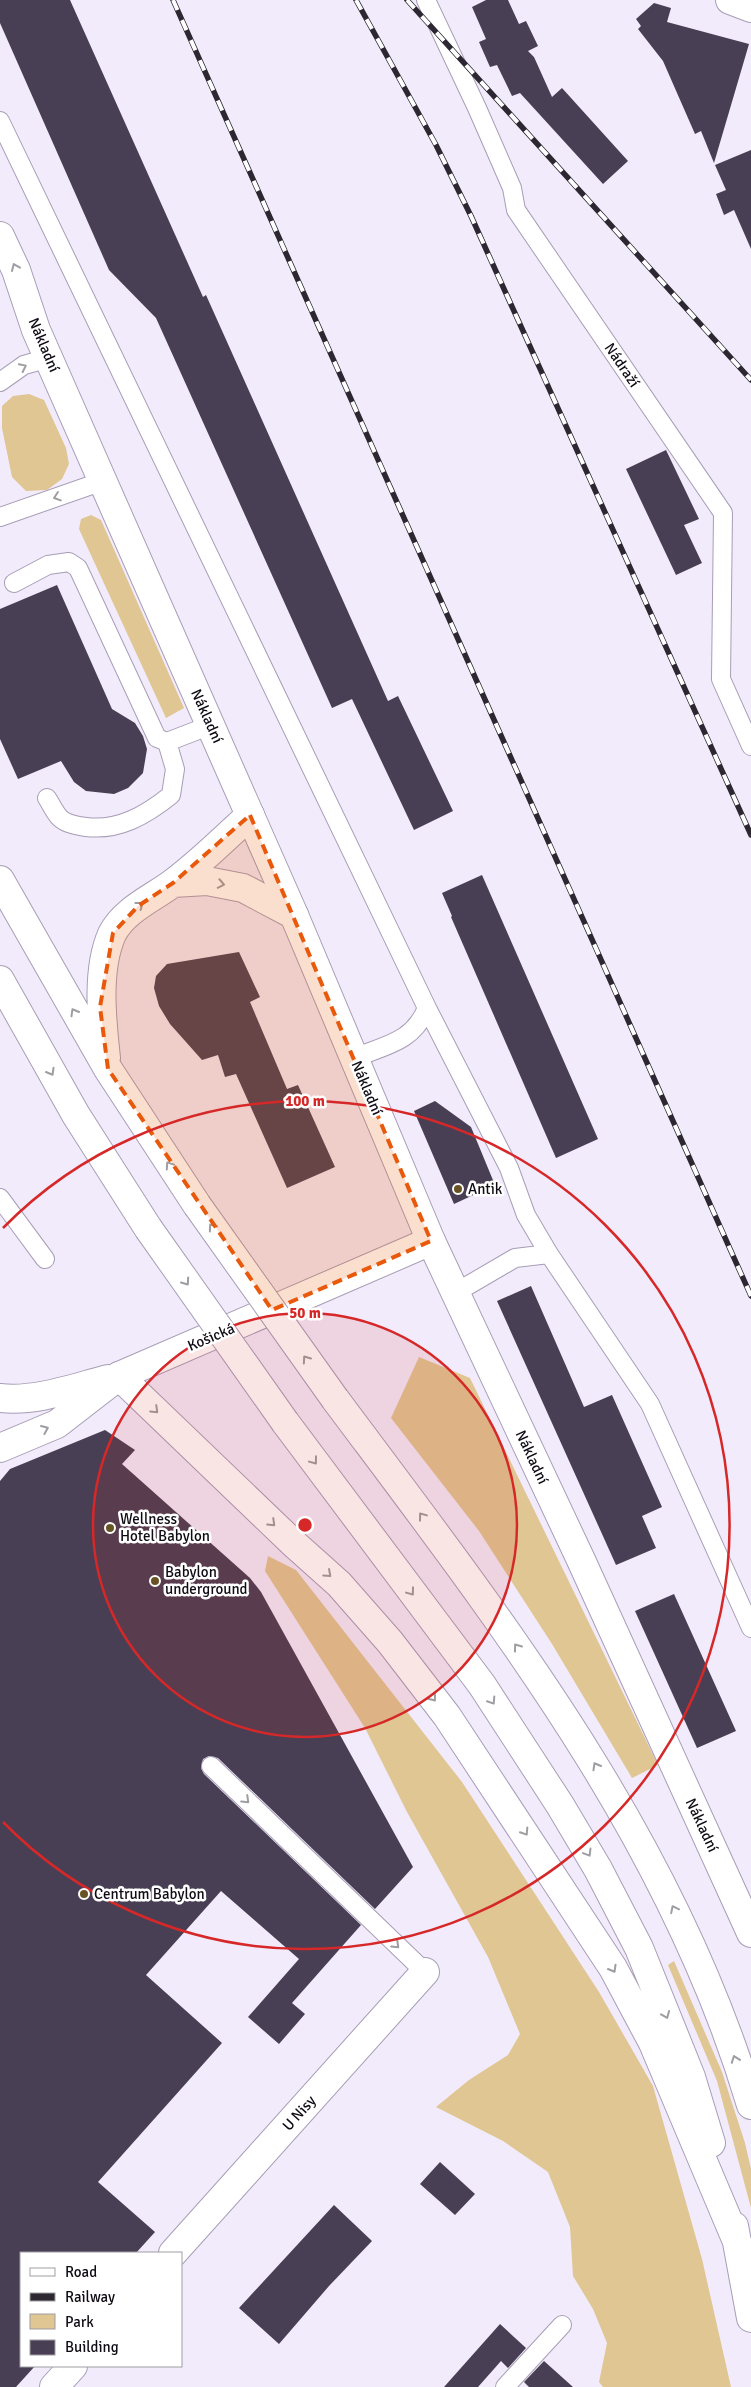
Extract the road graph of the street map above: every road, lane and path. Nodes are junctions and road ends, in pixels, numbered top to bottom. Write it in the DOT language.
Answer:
graph roads {
  1 [pos="426,0"];
  2 [pos="730,0"];
  3 [pos="751,8"];
  4 [pos="0,121"];
  5 [pos="0,236"];
  6 [pos="0,283"];
  7 [pos="36,330"];
  8 [pos="49,358"];
  9 [pos="0,382"];
  10 [pos="103,481"];
  11 [pos="0,517"];
  12 [pos="14,583"];
  13 [pos="210,725"];
  14 [pos="167,742"];
  15 [pos="751,746"];
  16 [pos="47,798"];
  17 [pos="250,815"];
  18 [pos="0,880"];
  19 [pos="173,883"];
  20 [pos="294,915"];
  21 [pos="3,988"];
  22 [pos="427,1008"];
  23 [pos="354,1058"];
  24 [pos="108,1070"];
  25 [pos="0,1198"];
  26 [pos="431,1241"];
  27 [pos="549,1254"];
  28 [pos="45,1259"];
  29 [pos="454,1293"];
  30 [pos="119,1376"];
  31 [pos="0,1398"];
  32 [pos="0,1448"];
  33 [pos="751,1628"];
  34 [pos="210,1766"];
  35 [pos="751,1933"];
  36 [pos="425,1972"];
  37 [pos="751,2105"];
  38 [pos="738,2244"];
  39 [pos="174,2252"];
  40 [pos="751,2318"];
  41 [pos="562,2325"];
  42 [pos="72,2367"];
  43 [pos="54,2387"];
  44 [pos="505,2387"];
  1 -- 15 [label="lane, Nádraží"];
  2 -- 3 [label="main road"];
  4 -- 22 [label="lane"];
  7 -- 5 [label="main road, Nákladní, one-way"];
  6 -- 7 [label="main road"];
  7 -- 8 [label="main road, Nákladní"];
  9 -- 8 [label="lane, one-way"];
  8 -- 10 [label="main road, Nákladní"];
  10 -- 11 [label="lane, one-way"];
  10 -- 13 [label="main road, Nákladní"];
  12 -- 14 [label="lane"];
  13 -- 14 [label="lane"];
  13 -- 17 [label="main road, Nákladní"];
  14 -- 16 [label="lane"];
  17 -- 19 [label="main road"];
  17 -- 20 [label="main road, Nákladní"];
  24 -- 18 [label="main road, one-way"];
  19 -- 20 [label="main road, one-way"];
  24 -- 19 [label="main road, one-way"];
  20 -- 23 [label="main road, Nákladní"];
  21 -- 38 [label="main road, one-way, bridge"];
  22 -- 23 [label="lane"];
  22 -- 27 [label="lane"];
  23 -- 26 [label="main road, Nákladní"];
  37 -- 24 [label="main road, one-way, bridge"];
  25 -- 28 [label="lane"];
  26 -- 29 [label="main road, Nákladní"];
  26 -- 30 [label="main road, Košická"];
  27 -- 29 [label="lane"];
  27 -- 33 [label="lane"];
  29 -- 35 [label="main road, Nákladní"];
  30 -- 31 [label="main road"];
  32 -- 30 [label="main road, Košická, one-way"];
  30 -- 38 [label="main road, one-way"];
  34 -- 36 [label="lane, one-way"];
  36 -- 39 [label="main road, U Nisy"];
  38 -- 40 [label="main road"];
  41 -- 44 [label="lane"];
  42 -- 43 [label="main road"];
}
